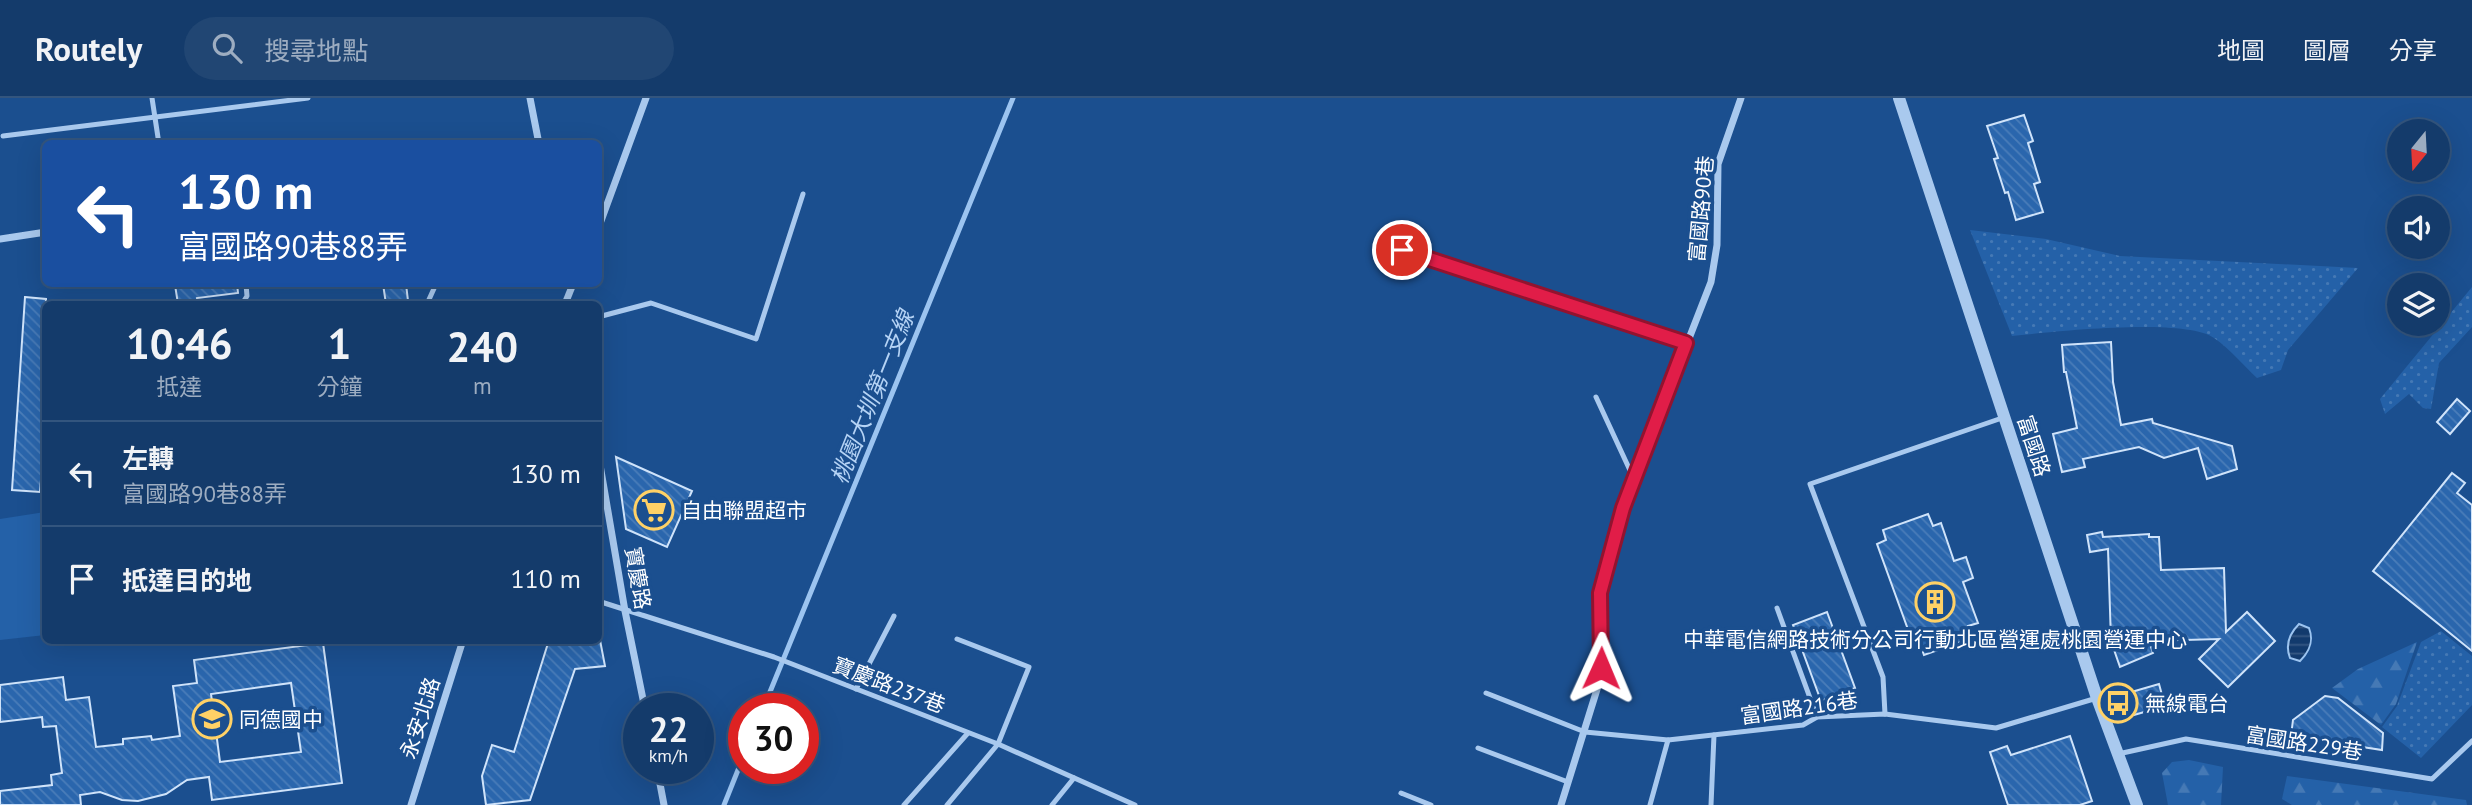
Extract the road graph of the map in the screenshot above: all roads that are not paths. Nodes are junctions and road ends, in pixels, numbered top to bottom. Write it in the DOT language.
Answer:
graph roads {
  1 [pos="152,98"];
  2 [pos="308,98"];
  3 [pos="530,98"];
  4 [pos="646,98"];
  5 [pos="1741,98"];
  6 [pos="1899,98"];
  7 [pos="155,118"];
  8 [pos="3,136"];
  9 [pos="158,140"];
  10 [pos="538,140"];
  11 [pos="803,194"];
  12 [pos="602,218"];
  13 [pos="42,233"];
  14 [pos="0,239"];
  15 [pos="1402,250"];
  16 [pos="602,316"];
  17 [pos="1686,343"];
  18 [pos="1596,397"];
  19 [pos="2005,417"];
  20 [pos="602,476"];
  21 [pos="1634,479"];
  22 [pos="602,602"];
  23 [pos="1777,608"];
  24 [pos="625,611"];
  25 [pos="894,616"];
  26 [pos="957,639"];
  27 [pos="462,644"];
  28 [pos="856,689"];
  29 [pos="642,693"];
  30 [pos="1486,693"];
  31 [pos="2097,698"];
  32 [pos="1885,713"];
  33 [pos="1817,717"];
  34 [pos="1585,732"];
  35 [pos="968,733"];
  36 [pos="1714,735"];
  37 [pos="1668,740"];
  38 [pos="2472,741"];
  39 [pos="998,744"];
  40 [pos="1478,748"];
  41 [pos="2118,754"];
  42 [pos="1073,778"];
  43 [pos="1568,782"];
  44 [pos="660,784"];
  45 [pos="1401,793"];
  46 [pos="411,805"];
  47 [pos="664,805"];
  48 [pos="904,805"];
  49 [pos="947,805"];
  50 [pos="1052,805"];
  51 [pos="1135,805"];
  52 [pos="1432,805"];
  53 [pos="1561,805"];
  54 [pos="1650,805"];
  55 [pos="1712,805"];
  56 [pos="2137,805"];
  1 -- 7 [label="lane"];
  2 -- 7 [label="lane"];
  3 -- 10 [label="street"];
  4 -- 12 [label="street"];
  5 -- 17 [label="street, 富國路90巷"];
  6 -- 19 [label="street, 富國路"];
  7 -- 8 [label="lane"];
  7 -- 9 [label="lane"];
  11 -- 16 [label="lane"];
  13 -- 14 [label="street"];
  15 -- 17 [label="lane"];
  17 -- 21 [label="street, 富國路90巷"];
  18 -- 21 [label="lane"];
  19 -- 31 [label="street, 富國路"];
  19 -- 32 [label="lane"];
  20 -- 24 [label="street, 寶慶路"];
  21 -- 34 [label="street, 富國路90巷"];
  22 -- 24 [label="lane, 寶慶路237巷"];
  23 -- 33 [label="lane"];
  24 -- 28 [label="lane, 寶慶路237巷"];
  24 -- 29 [label="street, 寶慶路"];
  25 -- 28 [label="lane"];
  26 -- 39 [label="lane"];
  27 -- 46 [label="street, 永安北路"];
  28 -- 35 [label="lane, 寶慶路237巷"];
  30 -- 34 [label="lane, 富國路216巷"];
  31 -- 32 [label="lane, 富國路216巷"];
  31 -- 41 [label="street, 富國路"];
  32 -- 33 [label="lane, 富國路216巷"];
  33 -- 36 [label="lane, 富國路216巷"];
  34 -- 37 [label="lane, 富國路216巷"];
  34 -- 43 [label="street, 富國路90巷"];
  35 -- 39 [label="lane, 寶慶路237巷"];
  35 -- 48 [label="lane"];
  36 -- 37 [label="lane, 富國路216巷"];
  36 -- 55 [label="lane"];
  37 -- 54 [label="lane"];
  38 -- 41 [label="lane, 富國路229巷"];
  39 -- 42 [label="lane, 寶慶路237巷"];
  39 -- 49 [label="lane"];
  40 -- 43 [label="lane"];
  41 -- 56 [label="street, 富國路"];
  42 -- 50 [label="lane"];
  42 -- 51 [label="lane, 寶慶路237巷"];
  43 -- 53 [label="street, 富國路90巷"];
  44 -- 47 [label="street"];
  45 -- 52 [label="lane"];
}
